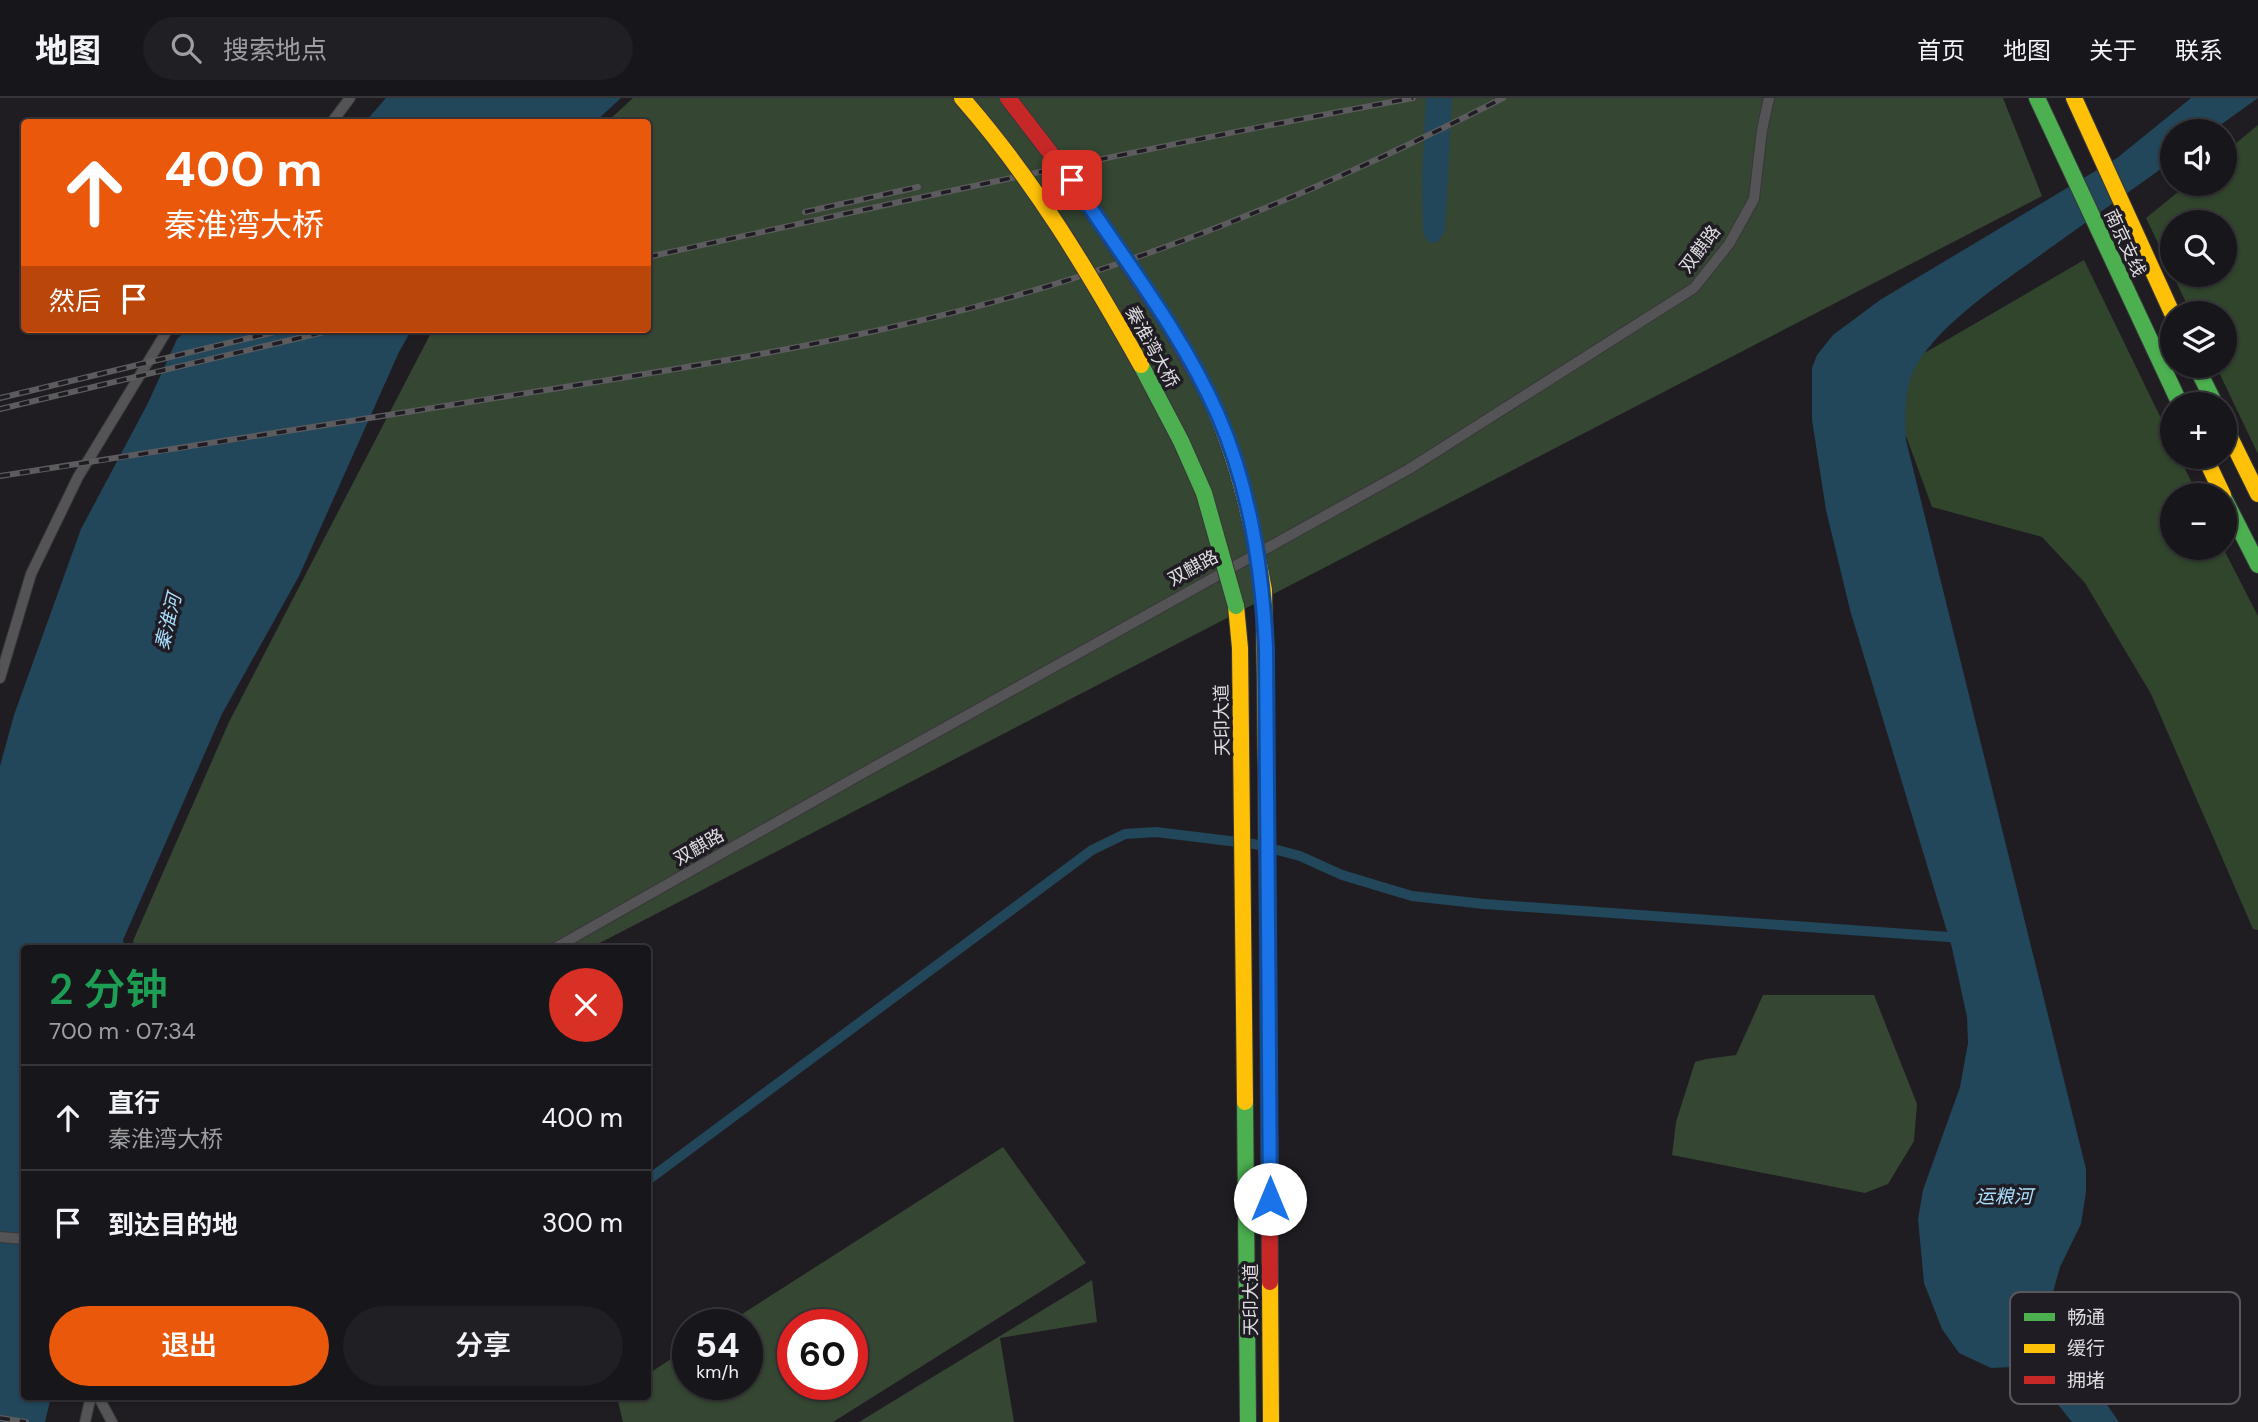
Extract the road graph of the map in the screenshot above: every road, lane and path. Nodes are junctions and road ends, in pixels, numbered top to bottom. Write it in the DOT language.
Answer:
graph roads {
  1 [pos="350,98"];
  2 [pos="962,98"];
  3 [pos="1008,98"];
  4 [pos="1769,98"];
  5 [pos="2038,98"];
  6 [pos="2074,98"];
  7 [pos="334,119"];
  8 [pos="2166,301"];
  9 [pos="166,333"];
  10 [pos="2174,392"];
  11 [pos="2237,451"];
  12 [pos="2258,494"];
  13 [pos="2237,523"];
  14 [pos="2258,565"];
  15 [pos="1264,590"];
  16 [pos="1236,606"];
  17 [pos="0,678"];
  18 [pos="560,945"];
  19 [pos="0,1237"];
  20 [pos="21,1239"];
  21 [pos="90,1400"];
  22 [pos="100,1400"];
  23 [pos="85,1422"];
  24 [pos="112,1422"];
  25 [pos="1248,1422"];
  26 [pos="1271,1422"];
  1 -- 7 [label="street"];
  2 -- 16 [label="main road, 秦淮湾大桥, bridge"];
  3 -- 15 [label="main road, 秦淮湾大桥, bridge"];
  4 -- 18 [label="street, 双麒路"];
  5 -- 10 [label="main road, 南京支线"];
  6 -- 8 [label="main road, 南京支线"];
  9 -- 17 [label="street"];
  11 -- 12 [label="main road"];
  13 -- 14 [label="main road"];
  15 -- 26 [label="main road, 天印大道"];
  16 -- 25 [label="main road, 天印大道"];
  19 -- 20 [label="street"];
  21 -- 23 [label="street"];
  22 -- 24 [label="street"];
}
